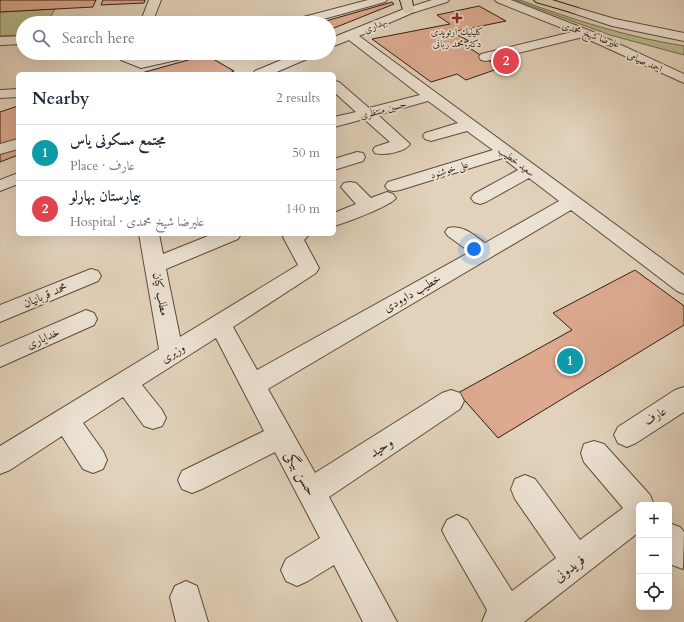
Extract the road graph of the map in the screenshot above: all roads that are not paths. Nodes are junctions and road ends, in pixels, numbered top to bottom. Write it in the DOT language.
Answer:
graph roads {
  1 [pos="155,0"];
  2 [pos="381,0"];
  3 [pos="444,0"];
  4 [pos="501,0"];
  5 [pos="540,0"];
  6 [pos="552,0"];
  7 [pos="407,5"];
  8 [pos="308,6"];
  9 [pos="574,10"];
  10 [pos="325,15"];
  11 [pos="149,16"];
  12 [pos="321,16"];
  13 [pos="424,18"];
  14 [pos="584,33"];
  15 [pos="350,35"];
  16 [pos="684,37"];
  17 [pos="16,40"];
  18 [pos="0,41"];
  19 [pos="336,41"];
  20 [pos="663,56"];
  21 [pos="486,57"];
  22 [pos="125,60"];
  23 [pos="164,60"];
  24 [pos="294,60"];
  25 [pos="267,72"];
  26 [pos="684,79"];
  27 [pos="336,86"];
  28 [pos="16,93"];
  29 [pos="0,94"];
  30 [pos="431,96"];
  31 [pos="368,113"];
  32 [pos="336,121"];
  33 [pos="469,125"];
  34 [pos="431,136"];
  35 [pos="16,145"];
  36 [pos="0,149"];
  37 [pos="381,150"];
  38 [pos="505,152"];
  39 [pos="357,157"];
  40 [pos="336,164"];
  41 [pos="530,170"];
  42 [pos="16,179"];
  43 [pos="0,186"];
  44 [pos="350,187"];
  45 [pos="480,198"];
  46 [pos="572,202"];
  47 [pos="368,206"];
  48 [pos="336,219"];
  49 [pos="455,232"];
  50 [pos="149,236"];
  51 [pos="226,236"];
  52 [pos="295,236"];
  53 [pos="484,252"];
  54 [pos="155,265"];
  55 [pos="91,276"];
  56 [pos="684,286"];
  57 [pos="0,314"];
  58 [pos="86,319"];
  59 [pos="220,324"];
  60 [pos="172,354"];
  61 [pos="0,357"];
  62 [pos="126,382"];
  63 [pos="253,385"];
  64 [pos="684,398"];
  65 [pos="451,401"];
  66 [pos="152,418"];
  67 [pos="66,420"];
  68 [pos="627,434"];
  69 [pos="281,436"];
  70 [pos="594,453"];
  71 [pos="93,460"];
  72 [pos="0,461"];
  73 [pos="192,480"];
  74 [pos="525,489"];
  75 [pos="311,492"];
  76 [pos="637,502"];
  77 [pos="636,516"];
  78 [pos="458,530"];
  79 [pos="339,544"];
  80 [pos="577,562"];
  81 [pos="297,570"];
  82 [pos="503,618"];
  83 [pos="381,622"];
  1 -- 11 [label="street"];
  2 -- 10 [label="street"];
  3 -- 7 [label="street, بهداری"];
  4 -- 14 [label="street, علیرضا شیخ محمدی"];
  5 -- 9 [label="main road, علیرضا شیخ محمدی"];
  6 -- 9 [label="main road"];
  7 -- 13 [label="street"];
  7 -- 15 [label="street, بهداری"];
  8 -- 10 [label="street"];
  9 -- 16 [label="street, علیرضا شیخ محمدی"];
  10 -- 12 [label="street"];
  14 -- 20 [label="street, علیرضا شیخ محمدی"];
  14 -- 21 [label="street"];
  14 -- 26 [label="street, احمد صیامی"];
  15 -- 19 [label="street, بهداری"];
  15 -- 30 [label="street, سعید خطیب"];
  17 -- 18 [label="street"];
  22 -- 23 [label="street"];
  24 -- 25 [label="street"];
  27 -- 31 [label="street"];
  28 -- 29 [label="street"];
  30 -- 31 [label="street, حسین منتظری"];
  30 -- 33 [label="street, سعید خطیب"];
  31 -- 32 [label="street, حسین منتظری"];
  31 -- 37 [label="street"];
  33 -- 34 [label="street"];
  33 -- 38 [label="street, سعید خطیب"];
  35 -- 36 [label="street"];
  38 -- 41 [label="street, سعید خطیب"];
  38 -- 47 [label="street, علی خوشنود"];
  39 -- 40 [label="street"];
  41 -- 45 [label="street"];
  41 -- 46 [label="street, سعید خطیب"];
  42 -- 43 [label="street"];
  44 -- 47 [label="street"];
  46 -- 53 [label="street, خطیب داوودی"];
  46 -- 56 [label="street, سعید خطیب"];
  47 -- 48 [label="street"];
  49 -- 53 [label="street"];
  50 -- 54 [label="street, مطلب کیان"];
  51 -- 54 [label="street"];
  52 -- 59 [label="street, وزیری"];
  53 -- 63 [label="street, خطیب داوودی"];
  54 -- 60 [label="street, مطلب کیان"];
  55 -- 57 [label="street, محمد قربانیان"];
  58 -- 61 [label="street, خدایاری"];
  59 -- 60 [label="street, وزیری"];
  59 -- 63 [label="street, حسن بیگی"];
  60 -- 62 [label="street, وزیری"];
  62 -- 66 [label="street"];
  62 -- 67 [label="street, وزیری"];
  63 -- 69 [label="street, حسن بیگی"];
  64 -- 68 [label="street, عارف"];
  65 -- 75 [label="street, وحید"];
  67 -- 71 [label="street"];
  67 -- 72 [label="street, وزیری"];
  69 -- 73 [label="street"];
  69 -- 75 [label="street, حسن بیگی"];
  70 -- 76 [label="street"];
  74 -- 80 [label="street"];
  75 -- 79 [label="street, حسن بیگی"];
  77 -- 80 [label="street, فریدونی"];
  78 -- 82 [label="street"];
  79 -- 81 [label="street"];
  79 -- 83 [label="street, حسن بیگی"];
  80 -- 82 [label="street, فریدونی"];
}
